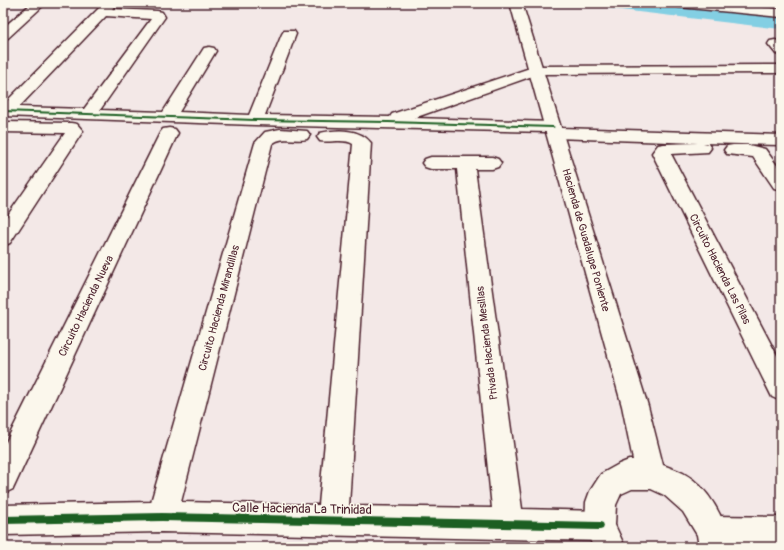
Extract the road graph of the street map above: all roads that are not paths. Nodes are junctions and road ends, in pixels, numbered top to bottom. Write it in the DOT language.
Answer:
graph roads {
  1 [pos="40,3"];
  2 [pos="679,3"];
  3 [pos="517,5"];
  4 [pos="107,8"];
  5 [pos="781,13"];
  6 [pos="289,34"];
  7 [pos="3,35"];
  8 [pos="209,51"];
  9 [pos="781,69"];
  10 [pos="536,70"];
  11 [pos="88,114"];
  12 [pos="4,117"];
  13 [pos="255,120"];
  14 [pos="388,122"];
  15 [pos="168,125"];
  16 [pos="554,130"];
  17 [pos="781,140"];
  18 [pos="431,163"];
  19 [pos="465,163"];
  20 [pos="492,163"];
  21 [pos="781,184"];
  22 [pos="3,238"];
  23 [pos="781,389"];
  24 [pos="651,475"];
  25 [pos="3,479"];
  26 [pos="162,517"];
  27 [pos="3,520"];
  28 [pos="333,520"];
  29 [pos="509,523"];
  30 [pos="781,532"];
  31 [pos="605,536"];
  32 [pos="713,539"];
  1 -- 7 [label="street"];
  2 -- 5 [label="street"];
  3 -- 10 [label="street, Hacienda de Guadalupe Poniente"];
  4 -- 11 [label="street"];
  4 -- 12 [label="street"];
  6 -- 13 [label="street"];
  8 -- 15 [label="street, Circuito Hacienda Nueva"];
  9 -- 10 [label="street"];
  10 -- 14 [label="street"];
  10 -- 16 [label="street, Hacienda de Guadalupe Poniente"];
  11 -- 12 [label="street"];
  11 -- 15 [label="street"];
  12 -- 22 [label="street"];
  13 -- 14 [label="street"];
  13 -- 15 [label="street"];
  14 -- 16 [label="street"];
  15 -- 25 [label="street, Circuito Hacienda Nueva"];
  16 -- 17 [label="street"];
  16 -- 24 [label="street, Hacienda de Guadalupe Poniente"];
  18 -- 19 [label="street"];
  19 -- 20 [label="street"];
  19 -- 29 [label="street, Privada Hacienda Mesillas"];
  21 -- 23 [label="street, Circuito Hacienda Las Pilas"];
  24 -- 31 [label="street, Calle Hacienda La Trinidad"];
  24 -- 32 [label="street, Calle Hacienda La Trinidad"];
  26 -- 27 [label="street, Calle Hacienda La Trinidad"];
  26 -- 28 [label="street, Calle Hacienda La Trinidad"];
  26 -- 28 [label="street, Circuito Hacienda Mirandillas"];
  28 -- 29 [label="street, Calle Hacienda La Trinidad"];
  29 -- 31 [label="street, Calle Hacienda La Trinidad"];
  30 -- 32 [label="street, Calle Hacienda La Trinidad"];
}
